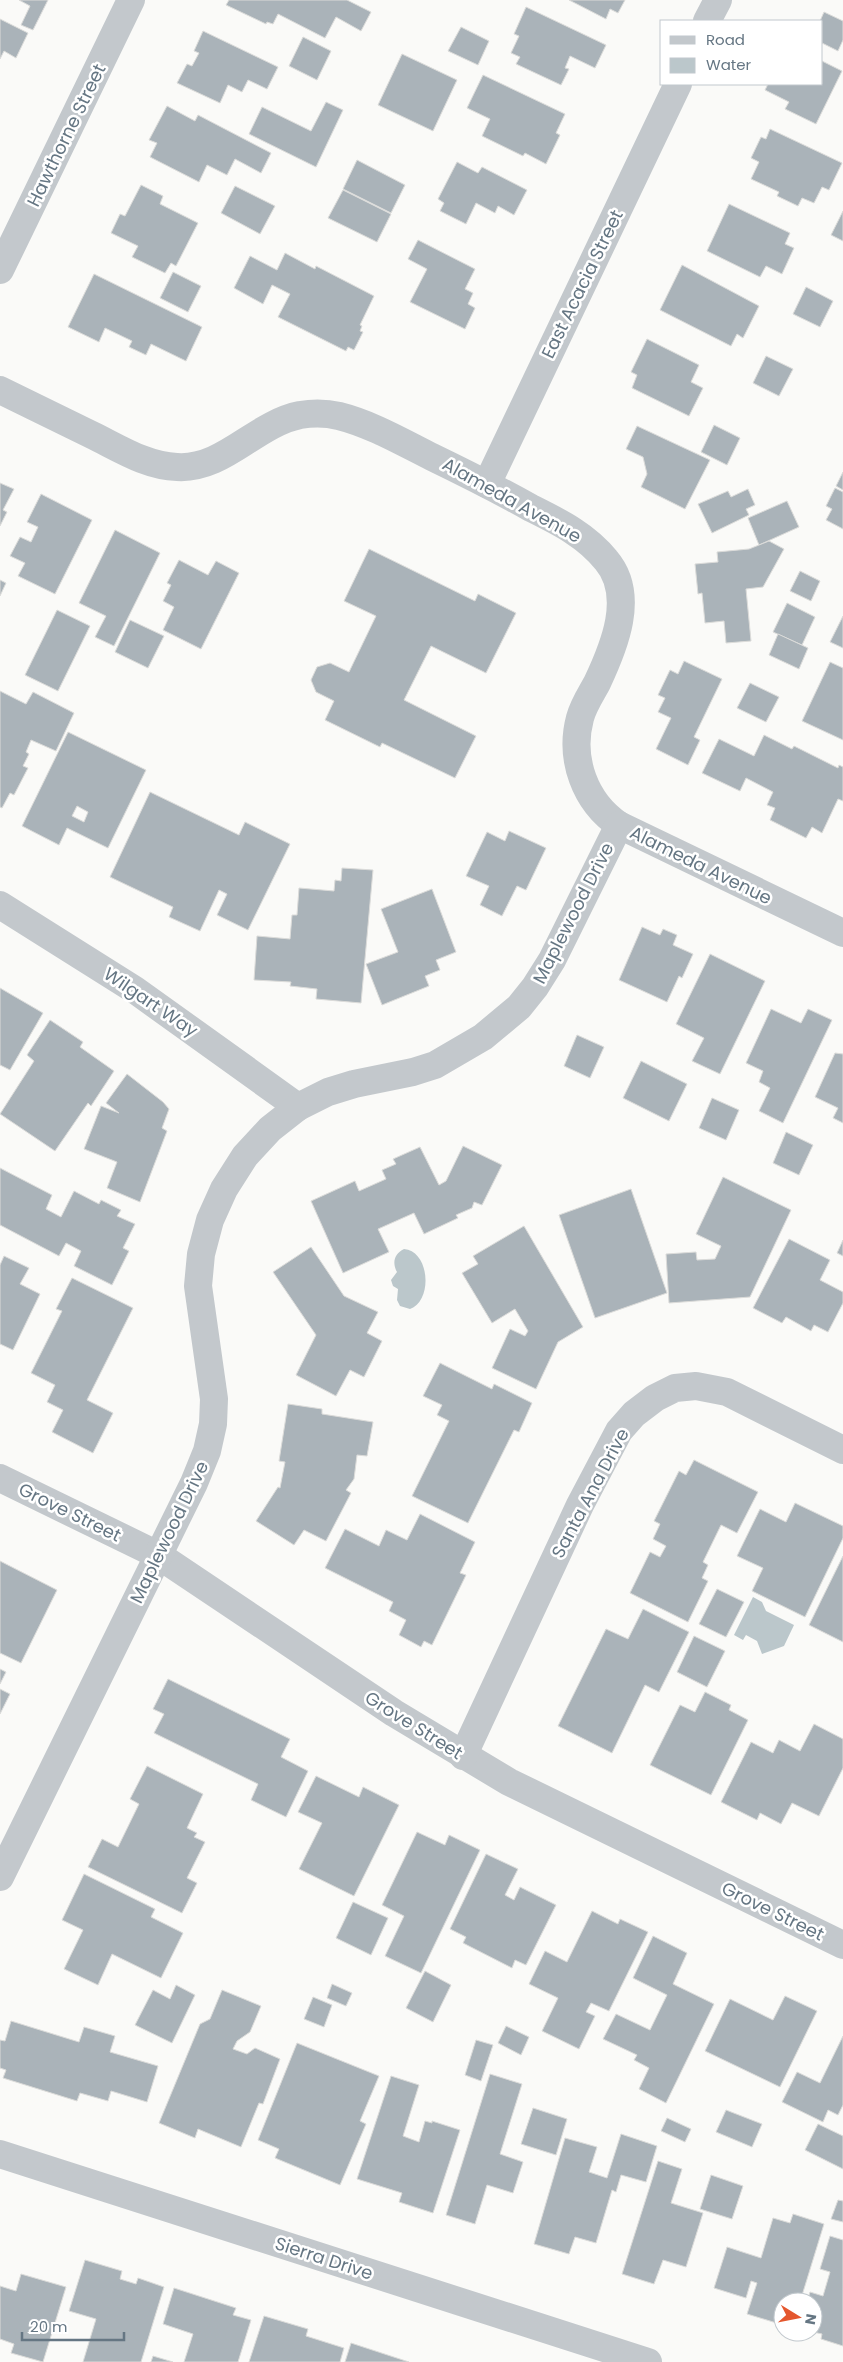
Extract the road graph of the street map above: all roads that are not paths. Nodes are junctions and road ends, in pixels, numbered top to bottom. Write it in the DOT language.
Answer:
graph roads {
  1 [pos="132,0"];
  2 [pos="718,0"];
  3 [pos="708,20"];
  4 [pos="678,85"];
  5 [pos="0,270"];
  6 [pos="0,390"];
  7 [pos="487,484"];
  8 [pos="619,825"];
  9 [pos="0,905"];
  10 [pos="843,934"];
  11 [pos="298,1107"];
  12 [pos="843,1450"];
  13 [pos="0,1478"];
  14 [pos="158,1555"];
  15 [pos="463,1756"];
  16 [pos="0,1877"];
  17 [pos="843,1945"];
  18 [pos="0,2154"];
  19 [pos="648,2362"];
  1 -- 5 [label="street, Hawthorne Street"];
  2 -- 3 [label="street"];
  4 -- 7 [label="street, East Acacia Street"];
  6 -- 7 [label="street, Alameda Avenue"];
  7 -- 8 [label="street, Alameda Avenue"];
  8 -- 10 [label="street, Alameda Avenue"];
  8 -- 11 [label="street, Maplewood Drive"];
  9 -- 11 [label="street, Wilgart Way"];
  11 -- 14 [label="street, Maplewood Drive"];
  12 -- 15 [label="street, Santa Ana Drive"];
  13 -- 14 [label="street, Grove Street"];
  14 -- 15 [label="street, Grove Street"];
  14 -- 16 [label="street, Maplewood Drive"];
  15 -- 17 [label="street, Grove Street"];
  18 -- 19 [label="street, Sierra Drive"];
}
